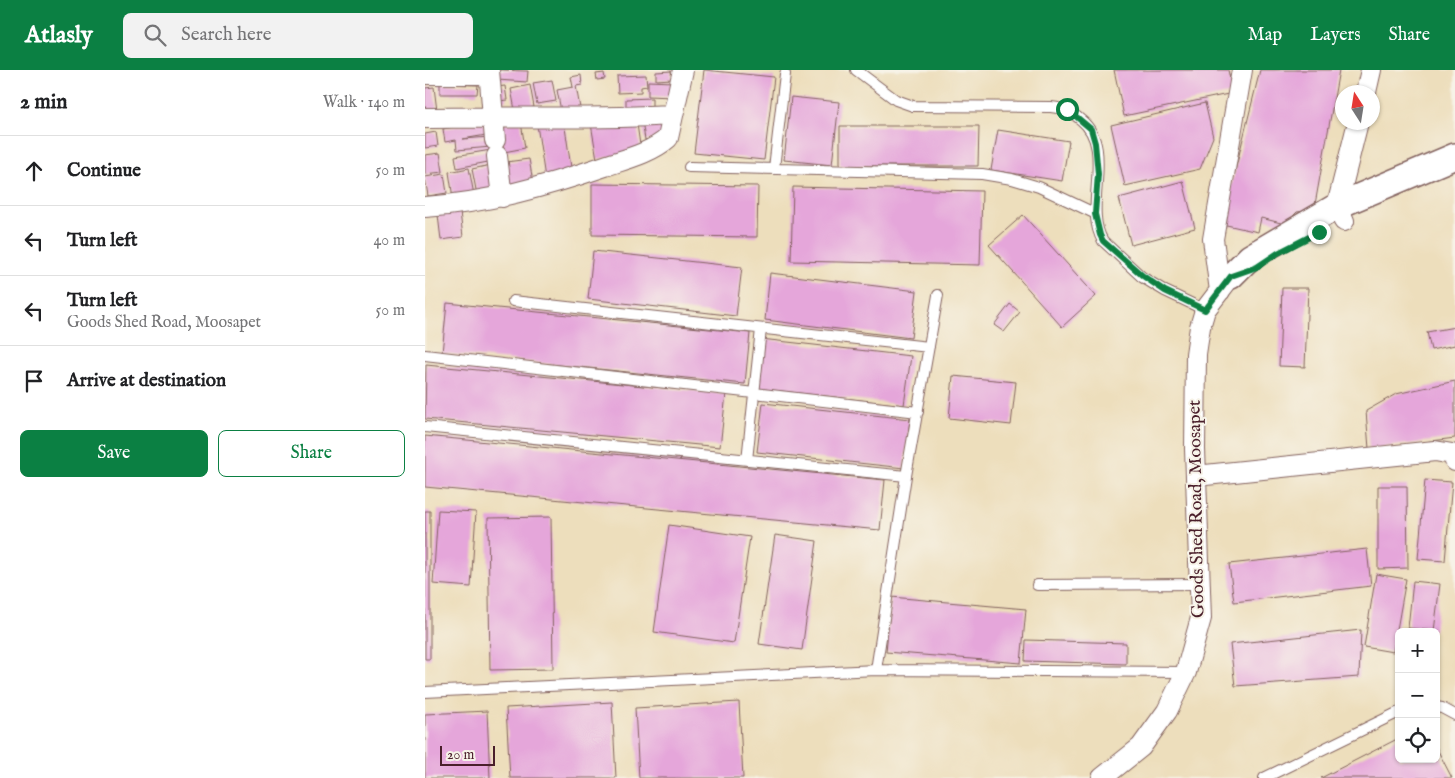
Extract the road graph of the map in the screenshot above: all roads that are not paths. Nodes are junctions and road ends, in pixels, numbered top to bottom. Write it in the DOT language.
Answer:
graph roads {
  1 [pos="683,70"];
  2 [pos="856,70"];
  3 [pos="1242,70"];
  4 [pos="1371,70"];
  5 [pos="489,72"];
  6 [pos="425,74"];
  7 [pos="785,74"];
  8 [pos="1367,85"];
  9 [pos="672,115"];
  10 [pos="492,116"];
  11 [pos="425,118"];
  12 [pos="1356,130"];
  13 [pos="1455,156"];
  14 [pos="689,167"];
  15 [pos="774,168"];
  16 [pos="1455,171"];
  17 [pos="502,197"];
  18 [pos="425,207"];
  19 [pos="1095,214"];
  20 [pos="1340,214"];
  21 [pos="1226,284"];
  22 [pos="937,295"];
  23 [pos="513,301"];
  24 [pos="1205,310"];
  25 [pos="761,329"];
  26 [pos="929,347"];
  27 [pos="425,355"];
  28 [pos="753,393"];
  29 [pos="917,412"];
  30 [pos="425,427"];
  31 [pos="747,460"];
  32 [pos="1455,461"];
  33 [pos="906,476"];
  34 [pos="1196,476"];
  35 [pos="1200,584"];
  36 [pos="1037,585"];
  37 [pos="876,670"];
  38 [pos="1186,672"];
  39 [pos="425,692"];
  40 [pos="1440,708"];
  41 [pos="1395,714"];
  42 [pos="1455,715"];
  43 [pos="1102,778"];
  44 [pos="1264,778"];
  1 -- 9 [label="street"];
  2 -- 19 [label="lane"];
  3 -- 21 [label="street"];
  4 -- 8 [label="street"];
  5 -- 6 [label="street"];
  5 -- 10 [label="street"];
  7 -- 15 [label="lane"];
  9 -- 10 [label="street"];
  9 -- 17 [label="street"];
  10 -- 11 [label="street"];
  10 -- 17 [label="street"];
  12 -- 20 [label="street"];
  13 -- 20 [label="street, Goods Shed Road, Moosapet"];
  14 -- 15 [label="lane"];
  15 -- 19 [label="lane"];
  16 -- 20 [label="street, Goods Shed Road, Moosapet"];
  17 -- 18 [label="street"];
  19 -- 24 [label="lane"];
  20 -- 21 [label="street, Goods Shed Road, Moosapet"];
  21 -- 24 [label="street, Goods Shed Road, Moosapet"];
  22 -- 26 [label="lane"];
  23 -- 25 [label="lane"];
  24 -- 34 [label="street, Goods Shed Road, Moosapet"];
  25 -- 26 [label="lane"];
  25 -- 28 [label="lane"];
  26 -- 29 [label="lane"];
  27 -- 28 [label="lane"];
  28 -- 29 [label="lane"];
  28 -- 31 [label="lane"];
  29 -- 33 [label="lane"];
  30 -- 31 [label="lane"];
  31 -- 33 [label="lane"];
  32 -- 34 [label="street"];
  33 -- 37 [label="lane"];
  34 -- 35 [label="street, Goods Shed Road, Moosapet"];
  35 -- 36 [label="lane"];
  35 -- 38 [label="street, Goods Shed Road, Moosapet"];
  37 -- 38 [label="lane"];
  37 -- 39 [label="lane"];
  38 -- 43 [label="street, Goods Shed Road, Moosapet"];
  40 -- 42 [label="lane"];
  41 -- 44 [label="lane"];
}
